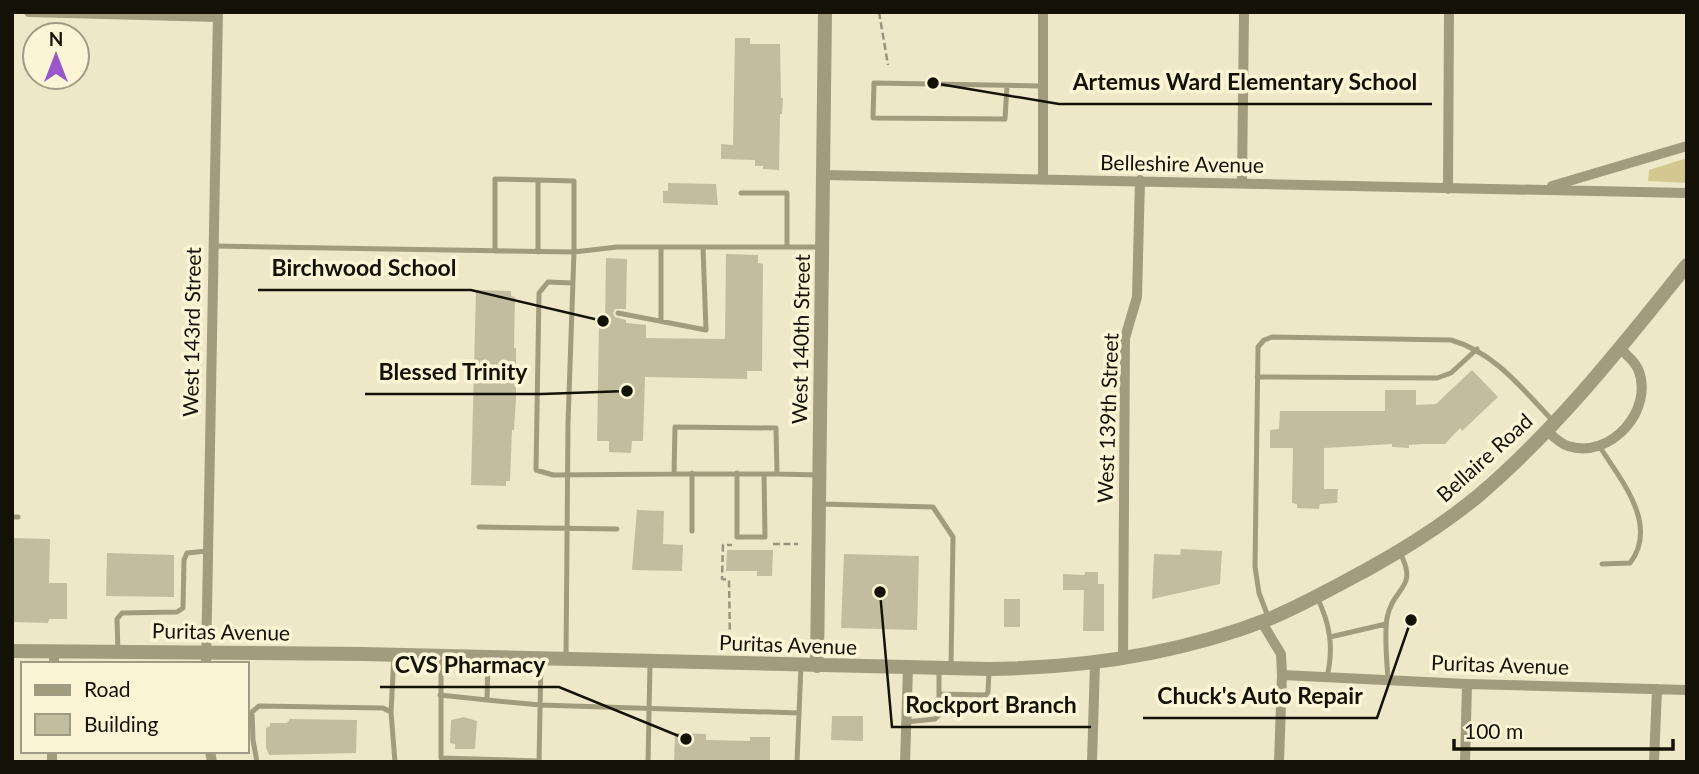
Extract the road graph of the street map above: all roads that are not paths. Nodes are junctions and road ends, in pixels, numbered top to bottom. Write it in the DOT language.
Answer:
graph roads {
  1 [pos="29,12"];
  2 [pos="825,12"];
  3 [pos="1043,12"];
  4 [pos="1244,12"];
  5 [pos="1449,12"];
  6 [pos="218,14"];
  7 [pos="1007,86"];
  8 [pos="1041,86"];
  9 [pos="1687,146"];
  10 [pos="822,174"];
  11 [pos="538,180"];
  12 [pos="1043,180"];
  13 [pos="1140,180"];
  14 [pos="1242,183"];
  15 [pos="1448,189"];
  16 [pos="1540,189"];
  17 [pos="741,193"];
  18 [pos="1687,193"];
  19 [pos="212,246"];
  20 [pos="661,247"];
  21 [pos="703,247"];
  22 [pos="787,247"];
  23 [pos="822,247"];
  24 [pos="495,251"];
  25 [pos="538,252"];
  26 [pos="574,252"];
  27 [pos="1687,265"];
  28 [pos="573,283"];
  29 [pos="618,313"];
  30 [pos="661,321"];
  31 [pos="1620,348"];
  32 [pos="1477,349"];
  33 [pos="1257,377"];
  34 [pos="1550,426"];
  35 [pos="1598,444"];
  36 [pos="692,473"];
  37 [pos="737,473"];
  38 [pos="674,474"];
  39 [pos="764,474"];
  40 [pos="777,474"];
  41 [pos="568,475"];
  42 [pos="819,475"];
  43 [pos="819,504"];
  44 [pos="479,527"];
  45 [pos="566,528"];
  46 [pos="617,529"];
  47 [pos="692,531"];
  48 [pos="207,551"];
  49 [pos="1399,551"];
  50 [pos="1602,564"];
  51 [pos="1317,597"];
  52 [pos="1265,620"];
  53 [pos="1387,624"];
  54 [pos="1330,637"];
  55 [pos="12,651"];
  56 [pos="118,652"];
  57 [pos="394,655"];
  58 [pos="441,656"];
  59 [pos="488,657"];
  60 [pos="54,658"];
  61 [pos="206,658"];
  62 [pos="541,658"];
  63 [pos="566,658"];
  64 [pos="1123,659"];
  65 [pos="650,661"];
  66 [pos="1095,663"];
  67 [pos="801,665"];
  68 [pos="817,666"];
  69 [pos="908,668"];
  70 [pos="945,669"];
  71 [pos="989,669"];
  72 [pos="1282,675"];
  73 [pos="1327,677"];
  74 [pos="1388,680"];
  75 [pos="1467,684"];
  76 [pos="1657,690"];
  77 [pos="1687,691"];
  78 [pos="939,694"];
  79 [pos="440,695"];
  80 [pos="487,700"];
  81 [pos="540,705"];
  82 [pos="649,709"];
  83 [pos="391,712"];
  84 [pos="799,713"];
  85 [pos="906,722"];
  86 [pos="539,761"];
  87 [pos="257,762"];
  88 [pos="394,762"];
  89 [pos="648,762"];
  90 [pos="796,762"];
  91 [pos="905,762"];
  92 [pos="1092,762"];
  93 [pos="1279,762"];
  94 [pos="1465,762"];
  95 [pos="1654,762"];
  1 -- 6 [label="street"];
  2 -- 10 [label="street, West 140th Street"];
  3 -- 8 [label="street"];
  4 -- 14 [label="street"];
  5 -- 15 [label="street"];
  6 -- 19 [label="street, West 143rd Street"];
  7 -- 7 [label="lane"];
  7 -- 8 [label="lane"];
  8 -- 12 [label="street"];
  9 -- 16 [label="street, Belleshire Avenue"];
  10 -- 12 [label="street, Belleshire Avenue"];
  10 -- 23 [label="street, West 140th Street"];
  11 -- 24 [label="lane"];
  11 -- 25 [label="lane"];
  11 -- 26 [label="lane"];
  12 -- 13 [label="street, Belleshire Avenue"];
  13 -- 14 [label="street, Belleshire Avenue"];
  13 -- 64 [label="street, West 139th Street"];
  14 -- 15 [label="street, Belleshire Avenue"];
  15 -- 16 [label="street, Belleshire Avenue"];
  16 -- 18 [label="street, Belleshire Avenue"];
  17 -- 22 [label="lane"];
  19 -- 24 [label="lane"];
  19 -- 48 [label="street, West 143rd Street"];
  20 -- 21 [label="lane"];
  20 -- 26 [label="lane"];
  20 -- 30 [label="lane"];
  21 -- 22 [label="lane"];
  21 -- 30 [label="lane"];
  22 -- 23 [label="lane"];
  23 -- 42 [label="street, West 140th Street"];
  24 -- 25 [label="lane"];
  25 -- 26 [label="lane"];
  26 -- 28 [label="lane"];
  27 -- 31 [label="street, Bellaire Road"];
  28 -- 41 [label="lane"];
  28 -- 41 [label="lane"];
  29 -- 30 [label="lane"];
  31 -- 34 [label="street, Bellaire Road"];
  31 -- 35 [label="street"];
  32 -- 33 [label="lane"];
  32 -- 33 [label="lane"];
  32 -- 34 [label="lane"];
  33 -- 52 [label="lane"];
  34 -- 35 [label="street"];
  34 -- 49 [label="street, Bellaire Road"];
  35 -- 50 [label="lane"];
  36 -- 37 [label="lane"];
  36 -- 38 [label="lane"];
  36 -- 47 [label="lane"];
  37 -- 39 [label="lane"];
  37 -- 39 [label="lane"];
  38 -- 40 [label="lane"];
  38 -- 41 [label="lane"];
  39 -- 40 [label="lane"];
  40 -- 42 [label="lane"];
  41 -- 45 [label="lane"];
  42 -- 43 [label="street, West 140th Street"];
  43 -- 68 [label="street, West 140th Street"];
  43 -- 70 [label="lane"];
  44 -- 45 [label="lane"];
  45 -- 46 [label="lane"];
  45 -- 63 [label="lane"];
  48 -- 56 [label="lane"];
  48 -- 61 [label="street, West 143rd Street"];
  49 -- 51 [label="street, Bellaire Road"];
  49 -- 53 [label="lane"];
  51 -- 52 [label="street, Bellaire Road"];
  51 -- 54 [label="lane"];
  52 -- 64 [label="street, Puritas Avenue"];
  52 -- 72 [label="street"];
  53 -- 54 [label="lane"];
  53 -- 74 [label="lane"];
  54 -- 73 [label="lane"];
  55 -- 60 [label="street, Puritas Avenue"];
  56 -- 60 [label="street, Puritas Avenue"];
  56 -- 61 [label="street, Puritas Avenue"];
  57 -- 58 [label="street, Puritas Avenue"];
  57 -- 61 [label="street, Puritas Avenue"];
  57 -- 83 [label="lane"];
  58 -- 59 [label="street, Puritas Avenue"];
  58 -- 79 [label="lane"];
  59 -- 62 [label="street, Puritas Avenue"];
  59 -- 80 [label="lane"];
  62 -- 63 [label="street, Puritas Avenue"];
  62 -- 81 [label="lane"];
  63 -- 65 [label="street, Puritas Avenue"];
  64 -- 66 [label="street, Puritas Avenue"];
  65 -- 67 [label="street, Puritas Avenue"];
  65 -- 82 [label="lane"];
  66 -- 71 [label="street, Puritas Avenue"];
  66 -- 92 [label="street"];
  67 -- 68 [label="street, Puritas Avenue"];
  67 -- 84 [label="lane"];
  68 -- 69 [label="street, Puritas Avenue"];
  69 -- 70 [label="street, Puritas Avenue"];
  69 -- 85 [label="street"];
  70 -- 71 [label="street, Puritas Avenue"];
  70 -- 78 [label="lane"];
  71 -- 78 [label="lane"];
  72 -- 73 [label="street, Puritas Avenue"];
  72 -- 93 [label="street"];
  73 -- 74 [label="street, Puritas Avenue"];
  74 -- 75 [label="street, Puritas Avenue"];
  75 -- 76 [label="street, Puritas Avenue"];
  75 -- 94 [label="street"];
  76 -- 77 [label="street, Puritas Avenue"];
  76 -- 95 [label="street"];
  78 -- 85 [label="lane"];
  79 -- 80 [label="lane"];
  79 -- 86 [label="lane"];
  80 -- 81 [label="lane"];
  81 -- 82 [label="lane"];
  81 -- 86 [label="lane"];
  82 -- 84 [label="lane"];
  82 -- 89 [label="lane"];
  83 -- 87 [label="lane"];
  83 -- 88 [label="lane"];
  84 -- 90 [label="lane"];
  85 -- 91 [label="street"];
}
